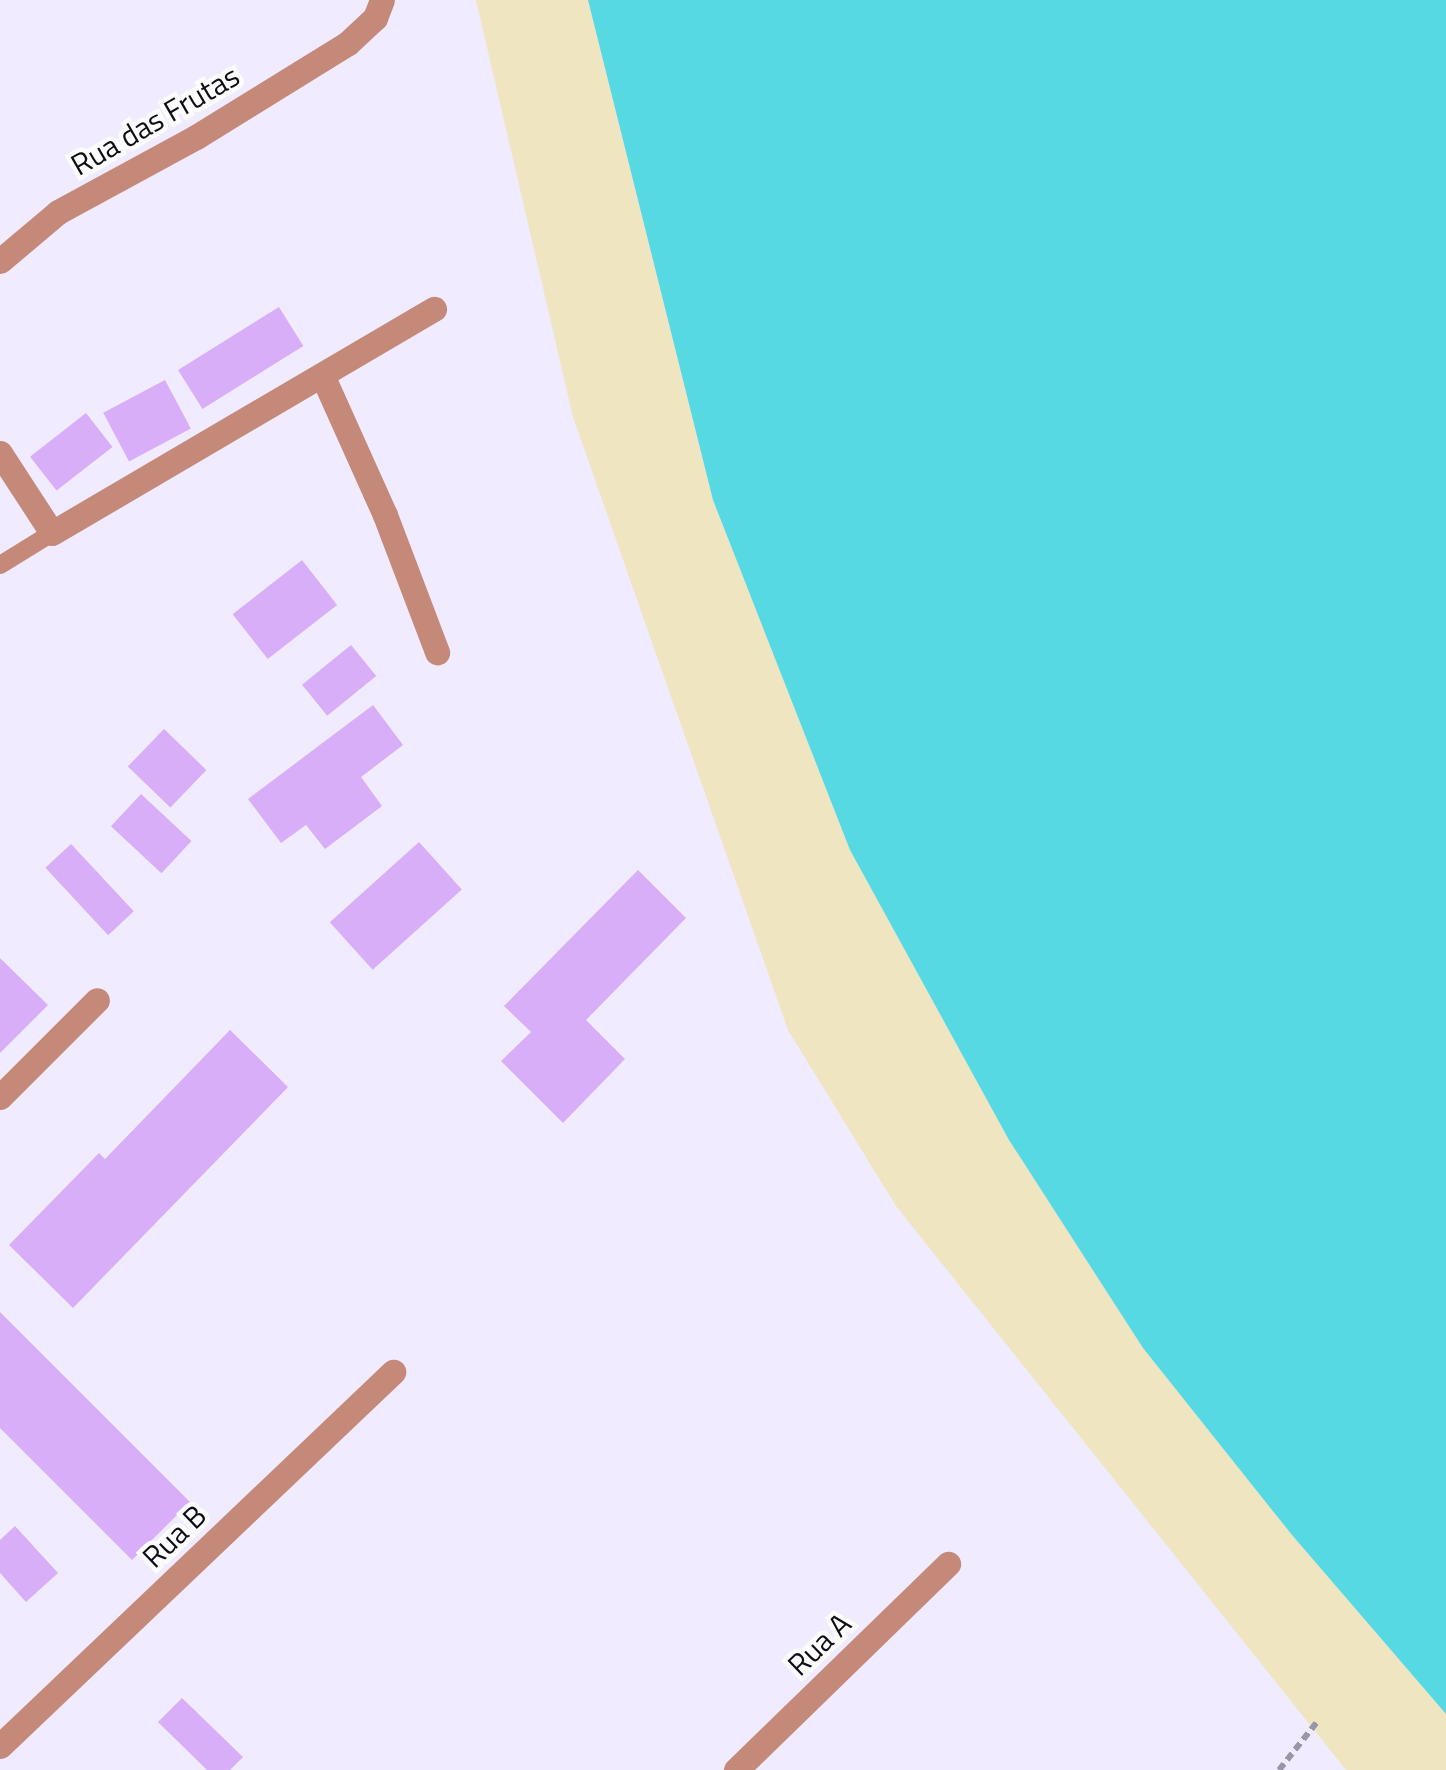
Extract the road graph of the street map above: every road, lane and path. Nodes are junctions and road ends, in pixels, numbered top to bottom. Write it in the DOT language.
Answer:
graph roads {
  1 [pos="382,0"];
  2 [pos="0,261"];
  3 [pos="434,309"];
  4 [pos="324,377"];
  5 [pos="0,453"];
  6 [pos="52,534"];
  7 [pos="0,565"];
  8 [pos="437,652"];
  9 [pos="96,1000"];
  10 [pos="0,1097"];
  11 [pos="393,1372"];
  12 [pos="948,1564"];
  13 [pos="1317,1722"];
  14 [pos="0,1746"];
  15 [pos="736,1770"];
  16 [pos="1280,1770"];
  1 -- 2 [label="street, Rua das Frutas"];
  3 -- 4 [label="street"];
  4 -- 6 [label="street"];
  4 -- 8 [label="street"];
  5 -- 6 [label="street"];
  6 -- 7 [label="lane"];
  9 -- 10 [label="street"];
  11 -- 14 [label="street, Rua B"];
  12 -- 15 [label="street, Rua A"];
  13 -- 16 [label="path"];
}
